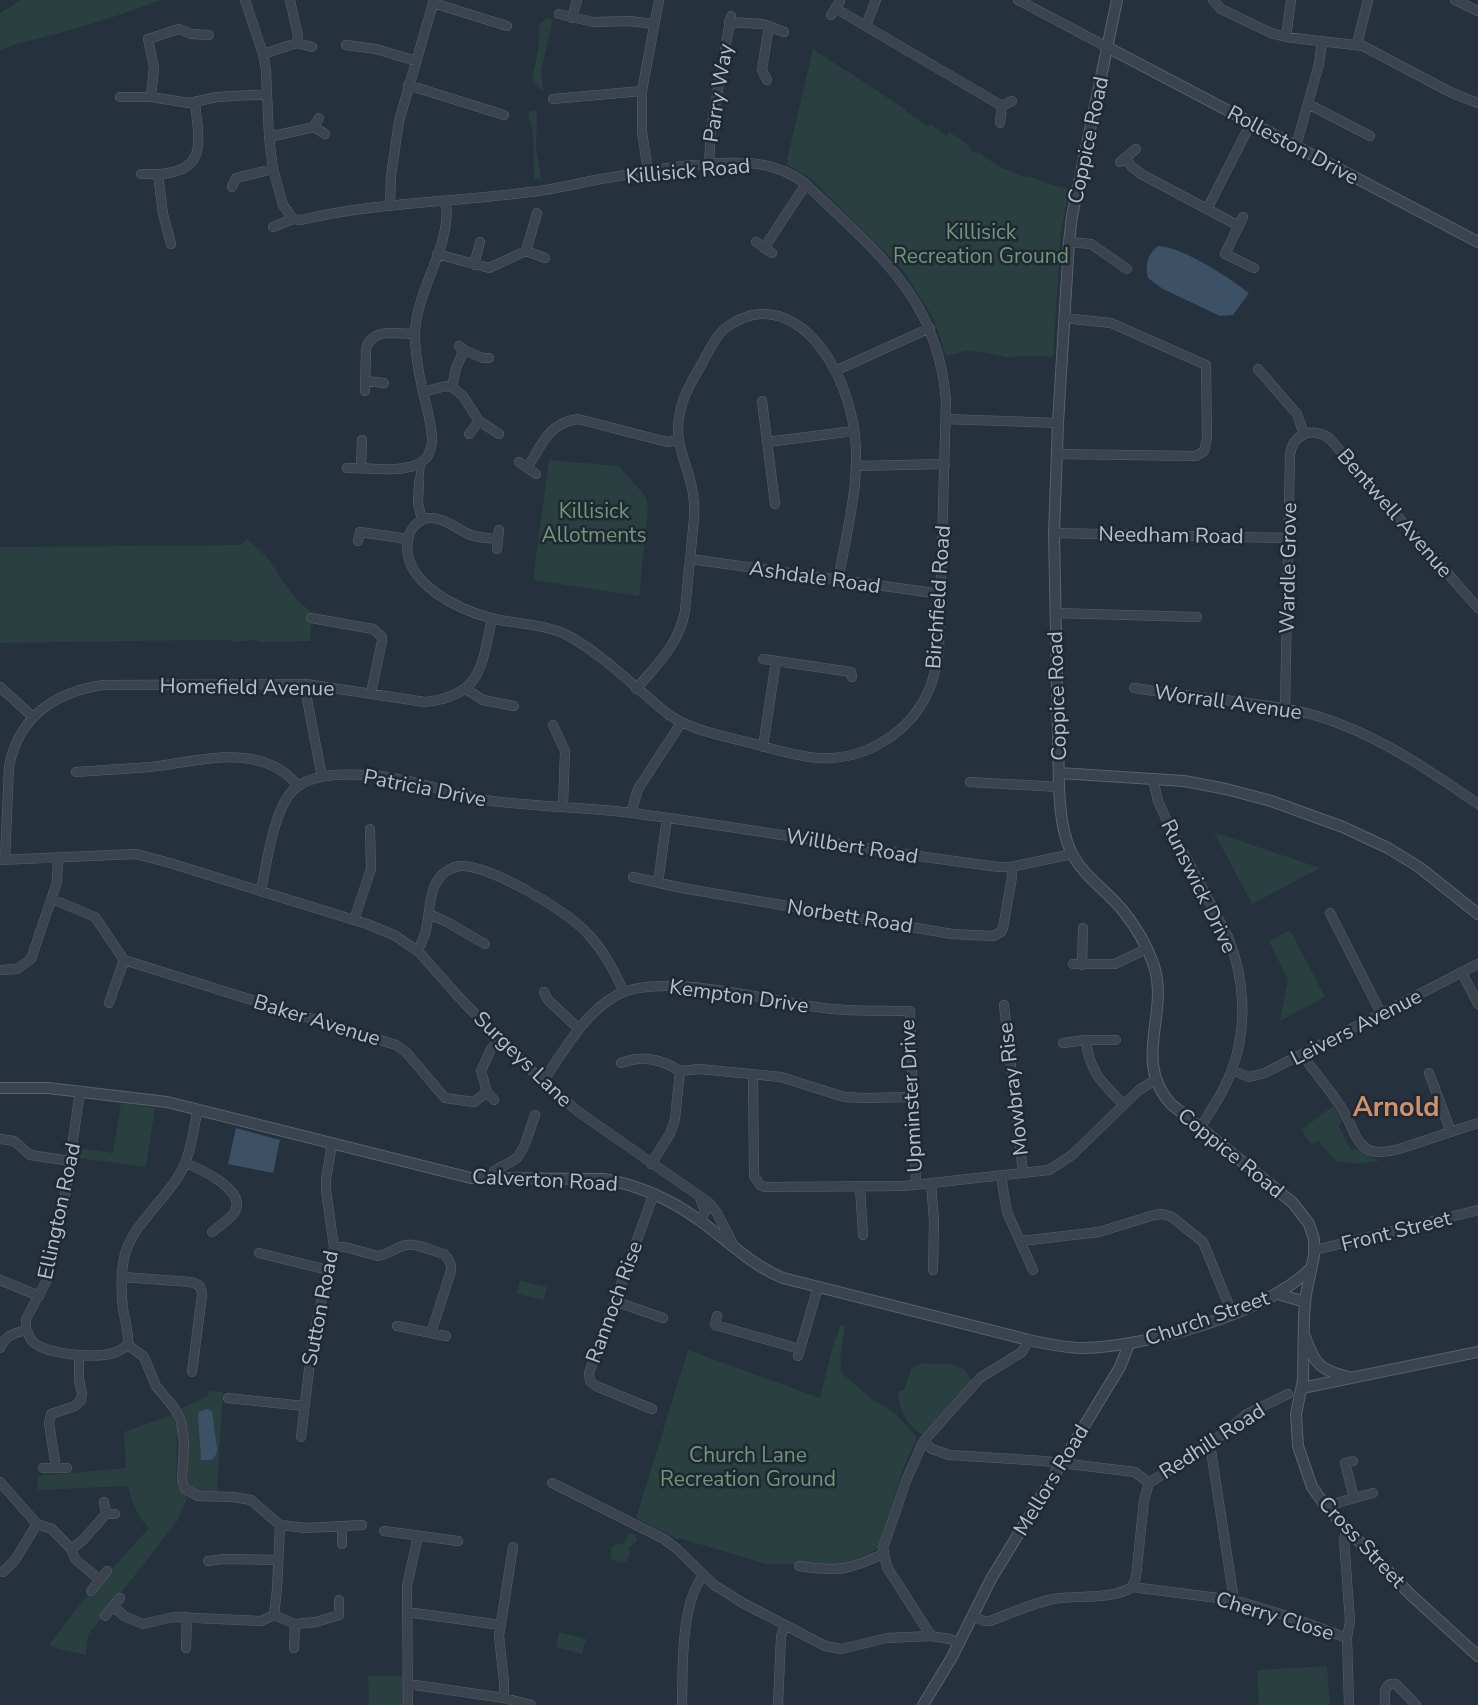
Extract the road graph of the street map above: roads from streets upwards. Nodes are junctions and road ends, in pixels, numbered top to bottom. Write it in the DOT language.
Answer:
graph roads {
  1 [pos="245,0"];
  2 [pos="290,0"];
  3 [pos="577,0"];
  4 [pos="659,0"];
  5 [pos="876,0"];
  6 [pos="1018,0"];
  7 [pos="1116,0"];
  8 [pos="1213,0"];
  9 [pos="1291,0"];
  10 [pos="1368,0"];
  11 [pos="1455,0"];
  12 [pos="433,1"];
  13 [pos="836,8"];
  14 [pos="1478,11"];
  15 [pos="559,14"];
  16 [pos="572,18"];
  17 [pos="654,24"];
  18 [pos="507,26"];
  19 [pos="769,26"];
  20 [pos="866,26"];
  21 [pos="784,32"];
  22 [pos="210,35"];
  23 [pos="1286,37"];
  24 [pos="148,39"];
  25 [pos="1322,41"];
  26 [pos="137,42"];
  27 [pos="297,43"];
  28 [pos="1357,44"];
  29 [pos="346,45"];
  30 [pos="312,47"];
  31 [pos="1107,47"];
  32 [pos="263,54"];
  33 [pos="416,61"];
  34 [pos="767,80"];
  35 [pos="408,85"];
  36 [pos="642,91"];
  37 [pos="267,94"];
  38 [pos="120,97"];
  39 [pos="151,98"];
  40 [pos="554,99"];
  41 [pos="1012,101"];
  42 [pos="195,103"];
  43 [pos="1478,103"];
  44 [pos="1308,104"];
  45 [pos="1002,106"];
  46 [pos="504,115"];
  47 [pos="319,118"];
  48 [pos="1000,123"];
  49 [pos="1251,123"];
  50 [pos="314,128"];
  51 [pos="325,134"];
  52 [pos="1370,136"];
  53 [pos="269,137"];
  54 [pos="1296,146"];
  55 [pos="1136,149"];
  56 [pos="709,164"];
  57 [pos="273,168"];
  58 [pos="648,171"];
  59 [pos="141,174"];
  60 [pos="158,174"];
  61 [pos="806,184"];
  62 [pos="232,187"];
  63 [pos="446,202"];
  64 [pos="390,206"];
  65 [pos="1207,209"];
  66 [pos="537,213"];
  67 [pos="1244,217"];
  68 [pos="293,219"];
  69 [pos="1239,226"];
  70 [pos="273,227"];
  71 [pos="167,241"];
  72 [pos="480,242"];
  73 [pos="756,242"];
  74 [pos="1070,242"];
  75 [pos="1478,242"];
  76 [pos="526,251"];
  77 [pos="437,254"];
  78 [pos="545,258"];
  79 [pos="474,265"];
  80 [pos="1254,268"];
  81 [pos="1127,269"];
  82 [pos="1065,318"];
  83 [pos="930,328"];
  84 [pos="415,334"];
  85 [pos="489,358"];
  86 [pos="1258,369"];
  87 [pos="835,371"];
  88 [pos="384,383"];
  89 [pos="452,387"];
  90 [pos="423,392"];
  91 [pos="762,401"];
  92 [pos="946,419"];
  93 [pos="479,421"];
  94 [pos="1058,423"];
  95 [pos="855,431"];
  96 [pos="469,434"];
  97 [pos="499,434"];
  98 [pos="1304,434"];
  99 [pos="362,440"];
  100 [pos="678,440"];
  101 [pos="767,442"];
  102 [pos="1057,454"];
  103 [pos="421,463"];
  104 [pos="945,464"];
  105 [pos="855,466"];
  106 [pos="347,468"];
  107 [pos="361,468"];
  108 [pos="527,468"];
  109 [pos="419,482"];
  110 [pos="775,504"];
  111 [pos="422,520"];
  112 [pos="1054,533"];
  113 [pos="357,534"];
  114 [pos="1288,538"];
  115 [pos="408,539"];
  116 [pos="498,539"];
  117 [pos="690,559"];
  118 [pos="838,580"];
  119 [pos="941,594"];
  120 [pos="1478,608"];
  121 [pos="330,611"];
  122 [pos="1055,613"];
  123 [pos="1197,617"];
  124 [pos="311,618"];
  125 [pos="492,618"];
  126 [pos="328,622"];
  127 [pos="763,659"];
  128 [pos="776,661"];
  129 [pos="852,677"];
  130 [pos="1,684"];
  131 [pos="306,684"];
  132 [pos="1134,688"];
  133 [pos="466,689"];
  134 [pos="636,689"];
  135 [pos="371,693"];
  136 [pos="514,706"];
  137 [pos="1285,708"];
  138 [pos="33,717"];
  139 [pos="681,723"];
  140 [pos="553,725"];
  141 [pos="763,747"];
  142 [pos="76,772"];
  143 [pos="1059,774"];
  144 [pos="322,777"];
  145 [pos="1153,780"];
  146 [pos="970,782"];
  147 [pos="298,786"];
  148 [pos="1059,787"];
  149 [pos="1478,804"];
  150 [pos="563,806"];
  151 [pos="631,813"];
  152 [pos="667,818"];
  153 [pos="370,829"];
  154 [pos="1072,854"];
  155 [pos="57,858"];
  156 [pos="2,860"];
  157 [pos="1011,867"];
  158 [pos="633,877"];
  159 [pos="658,884"];
  160 [pos="261,891"];
  161 [pos="52,899"];
  162 [pos="1330,913"];
  163 [pos="429,914"];
  164 [pos="1478,914"];
  165 [pos="354,920"];
  166 [pos="1080,933"];
  167 [pos="485,944"];
  168 [pos="1146,949"];
  169 [pos="418,951"];
  170 [pos="124,960"];
  171 [pos="1478,964"];
  172 [pos="0,970"];
  173 [pos="1462,973"];
  174 [pos="544,992"];
  175 [pos="624,992"];
  176 [pos="109,1003"];
  177 [pos="1478,1004"];
  178 [pos="1004,1005"];
  179 [pos="868,1010"];
  180 [pos="1382,1015"];
  181 [pos="579,1029"];
  182 [pos="500,1040"];
  183 [pos="1086,1040"];
  184 [pos="1116,1040"];
  185 [pos="1063,1043"];
  186 [pos="1302,1054"];
  187 [pos="621,1063"];
  188 [pos="1232,1070"];
  189 [pos="680,1071"];
  190 [pos="1430,1073"];
  191 [pos="753,1074"];
  192 [pos="1155,1080"];
  193 [pos="543,1081"];
  194 [pos="0,1088"];
  195 [pos="80,1091"];
  196 [pos="487,1092"];
  197 [pos="913,1097"];
  198 [pos="494,1101"];
  199 [pos="1123,1104"];
  200 [pos="198,1109"];
  201 [pos="535,1115"];
  202 [pos="1478,1123"];
  203 [pos="1200,1128"];
  204 [pos="1451,1132"];
  205 [pos="0,1139"];
  206 [pos="332,1144"];
  207 [pos="71,1161"];
  208 [pos="186,1163"];
  209 [pos="651,1164"];
  210 [pos="1023,1173"];
  211 [pos="1001,1176"];
  212 [pos="493,1179"];
  213 [pos="931,1183"];
  214 [pos="916,1184"];
  215 [pos="860,1187"];
  216 [pos="654,1193"];
  217 [pos="699,1196"];
  218 [pos="1478,1210"];
  219 [pos="717,1213"];
  220 [pos="211,1218"];
  221 [pos="704,1224"];
  222 [pos="863,1235"];
  223 [pos="1021,1241"];
  224 [pos="334,1247"];
  225 [pos="736,1249"];
  226 [pos="1315,1250"];
  227 [pos="259,1253"];
  228 [pos="1312,1266"];
  229 [pos="328,1270"];
  230 [pos="933,1270"];
  231 [pos="1033,1270"];
  232 [pos="123,1277"];
  233 [pos="0,1280"];
  234 [pos="818,1287"];
  235 [pos="1278,1294"];
  236 [pos="39,1296"];
  237 [pos="1305,1298"];
  238 [pos="614,1301"];
  239 [pos="1232,1313"];
  240 [pos="651,1314"];
  241 [pos="717,1316"];
  242 [pos="663,1318"];
  243 [pos="648,1324"];
  244 [pos="397,1326"];
  245 [pos="26,1330"];
  246 [pos="1303,1331"];
  247 [pos="431,1333"];
  248 [pos="446,1336"];
  249 [pos="1029,1340"];
  250 [pos="1129,1344"];
  251 [pos="128,1345"];
  252 [pos="0,1348"];
  253 [pos="1478,1352"];
  254 [pos="79,1355"];
  255 [pos="195,1367"];
  256 [pos="1355,1379"];
  257 [pos="1302,1388"];
  258 [pos="1288,1394"];
  259 [pos="228,1398"];
  260 [pos="304,1406"];
  261 [pos="652,1409"];
  262 [pos="301,1437"];
  263 [pos="923,1442"];
  264 [pos="1210,1444"];
  265 [pos="1353,1461"];
  266 [pos="1061,1464"];
  267 [pos="43,1468"];
  268 [pos="56,1468"];
  269 [pos="66,1468"];
  270 [pos="0,1482"];
  271 [pos="552,1483"];
  272 [pos="1149,1483"];
  273 [pos="1373,1493"];
  274 [pos="1354,1498"];
  275 [pos="104,1502"];
  276 [pos="1327,1508"];
  277 [pos="37,1524"];
  278 [pos="280,1525"];
  279 [pos="362,1525"];
  280 [pos="342,1527"];
  281 [pos="1347,1529"];
  282 [pos="386,1534"];
  283 [pos="418,1536"];
  284 [pos="454,1543"];
  285 [pos="342,1544"];
  286 [pos="513,1547"];
  287 [pos="224,1548"];
  288 [pos="71,1549"];
  289 [pos="883,1554"];
  290 [pos="224,1559"];
  291 [pos="278,1560"];
  292 [pos="208,1561"];
  293 [pos="799,1566"];
  294 [pos="1,1571"];
  295 [pos="107,1571"];
  296 [pos="702,1576"];
  297 [pos="100,1580"];
  298 [pos="8,1583"];
  299 [pos="1131,1587"];
  300 [pos="91,1591"];
  301 [pos="120,1598"];
  302 [pos="339,1600"];
  303 [pos="1234,1600"];
  304 [pos="114,1607"];
  305 [pos="406,1612"];
  306 [pos="274,1615"];
  307 [pos="105,1616"];
  308 [pos="972,1616"];
  309 [pos="188,1617"];
  310 [pos="296,1624"];
  311 [pos="501,1625"];
  312 [pos="784,1625"];
  313 [pos="931,1636"];
  314 [pos="1347,1638"];
  315 [pos="958,1644"];
  316 [pos="186,1648"];
  317 [pos="294,1648"];
  318 [pos="1477,1653"];
  319 [pos="408,1684"];
  320 [pos="477,1694"];
  321 [pos="504,1698"];
  322 [pos="408,1705"];
  323 [pos="477,1705"];
  324 [pos="531,1705"];
  325 [pos="682,1705"];
  326 [pos="778,1705"];
  327 [pos="923,1705"];
  328 [pos="1349,1705"];
  329 [pos="1385,1705"];
  330 [pos="1416,1705"];
  1 -- 32 [label="street"];
  2 -- 27 [label="street"];
  3 -- 16 [label="street"];
  4 -- 17 [label="street"];
  5 -- 20 [label="street"];
  6 -- 31 [label="street"];
  7 -- 31 [label="street, Coppice Road"];
  8 -- 23 [label="street"];
  9 -- 23 [label="street"];
  10 -- 28 [label="street"];
  11 -- 14 [label="street"];
  12 -- 18 [label="street"];
  12 -- 33 [label="street"];
  13 -- 20 [label="street"];
  15 -- 16 [label="street"];
  16 -- 17 [label="street"];
  17 -- 36 [label="street"];
  19 -- 21 [label="street, Parry Way"];
  19 -- 34 [label="street, Parry Way"];
  19 -- 56 [label="street, Parry Way"];
  20 -- 45 [label="street"];
  22 -- 24 [label="street"];
  23 -- 25 [label="street"];
  24 -- 26 [label="street"];
  24 -- 39 [label="street"];
  25 -- 28 [label="street"];
  25 -- 44 [label="street"];
  27 -- 30 [label="street"];
  27 -- 32 [label="street"];
  28 -- 43 [label="street"];
  29 -- 33 [label="street"];
  31 -- 49 [label="street, Rolleston Drive"];
  31 -- 74 [label="street, Coppice Road"];
  32 -- 37 [label="street"];
  33 -- 35 [label="street"];
  35 -- 46 [label="street"];
  35 -- 64 [label="street"];
  36 -- 40 [label="street"];
  36 -- 58 [label="street"];
  37 -- 42 [label="street"];
  37 -- 53 [label="street"];
  38 -- 39 [label="street"];
  39 -- 42 [label="street"];
  41 -- 45 [label="street"];
  42 -- 60 [label="street"];
  44 -- 52 [label="street"];
  44 -- 54 [label="street"];
  45 -- 48 [label="street"];
  47 -- 50 [label="street"];
  49 -- 54 [label="street, Rolleston Drive"];
  49 -- 65 [label="street"];
  50 -- 51 [label="street"];
  50 -- 53 [label="street"];
  53 -- 57 [label="street"];
  54 -- 75 [label="street, Rolleston Drive"];
  55 -- 65 [label="street"];
  56 -- 58 [label="street, Killisick Road"];
  56 -- 61 [label="street, Killisick Road"];
  57 -- 62 [label="street"];
  57 -- 68 [label="street"];
  58 -- 63 [label="street, Killisick Road"];
  59 -- 60 [label="street"];
  60 -- 71 [label="street"];
  61 -- 73 [label="street"];
  61 -- 83 [label="street, Killisick Road"];
  63 -- 64 [label="street, Killisick Road"];
  63 -- 77 [label="street"];
  64 -- 68 [label="street, Killisick Road"];
  65 -- 69 [label="street"];
  66 -- 76 [label="street"];
  67 -- 69 [label="street"];
  68 -- 70 [label="street, Killisick Road"];
  69 -- 80 [label="street"];
  72 -- 79 [label="street"];
  74 -- 81 [label="street"];
  74 -- 82 [label="street, Coppice Road"];
  76 -- 78 [label="street"];
  76 -- 79 [label="street"];
  77 -- 79 [label="street"];
  77 -- 84 [label="street"];
  82 -- 94 [label="street, Coppice Road"];
  82 -- 102 [label="street"];
  83 -- 87 [label="street"];
  83 -- 92 [label="street, Killisick Road"];
  84 -- 88 [label="street"];
  84 -- 90 [label="street"];
  85 -- 89 [label="street"];
  86 -- 98 [label="street"];
  87 -- 95 [label="street"];
  87 -- 100 [label="street"];
  89 -- 90 [label="street"];
  89 -- 93 [label="street"];
  90 -- 103 [label="street"];
  91 -- 101 [label="street"];
  92 -- 94 [label="street"];
  92 -- 104 [label="street, Birchfield Road"];
  93 -- 96 [label="street"];
  93 -- 97 [label="street"];
  94 -- 102 [label="street, Coppice Road"];
  95 -- 101 [label="street"];
  95 -- 105 [label="street"];
  98 -- 114 [label="street, Wardle Grove"];
  98 -- 120 [label="street, Bentwell Avenue"];
  99 -- 107 [label="street"];
  100 -- 108 [label="street"];
  100 -- 117 [label="street"];
  101 -- 110 [label="street"];
  102 -- 112 [label="street, Coppice Road"];
  103 -- 107 [label="street"];
  103 -- 109 [label="street"];
  104 -- 105 [label="street"];
  104 -- 119 [label="street, Birchfield Road"];
  105 -- 118 [label="street"];
  106 -- 107 [label="street"];
  109 -- 111 [label="street"];
  111 -- 115 [label="street"];
  111 -- 116 [label="street"];
  112 -- 114 [label="street, Needham Road"];
  112 -- 122 [label="street, Coppice Road"];
  113 -- 115 [label="street"];
  114 -- 137 [label="street, Wardle Grove"];
  115 -- 125 [label="street, Birchfield Road"];
  117 -- 118 [label="street, Ashdale Road"];
  117 -- 134 [label="street"];
  118 -- 119 [label="street, Ashdale Road"];
  119 -- 141 [label="street, Birchfield Road"];
  121 -- 126 [label="street"];
  122 -- 123 [label="street"];
  122 -- 143 [label="street, Coppice Road"];
  124 -- 126 [label="street"];
  125 -- 133 [label="street"];
  125 -- 134 [label="street, Birchfield Road"];
  126 -- 135 [label="street"];
  127 -- 128 [label="street"];
  128 -- 129 [label="street"];
  128 -- 141 [label="street"];
  130 -- 138 [label="street"];
  131 -- 135 [label="street, Homefield Avenue"];
  131 -- 138 [label="street, Homefield Avenue"];
  131 -- 144 [label="street"];
  132 -- 137 [label="street, Worrall Avenue"];
  133 -- 135 [label="street, Homefield Avenue"];
  133 -- 136 [label="street"];
  134 -- 139 [label="street, Birchfield Road"];
  137 -- 149 [label="street, Worrall Avenue"];
  138 -- 156 [label="street, Homefield Avenue"];
  139 -- 141 [label="street, Birchfield Road"];
  139 -- 151 [label="street"];
  140 -- 150 [label="street"];
  142 -- 147 [label="street"];
  143 -- 145 [label="street"];
  143 -- 148 [label="street, Coppice Road"];
  144 -- 147 [label="street, Patricia Drive"];
  144 -- 150 [label="street, Patricia Drive"];
  145 -- 164 [label="street"];
  145 -- 188 [label="street, Runswick Drive"];
  146 -- 148 [label="street"];
  147 -- 160 [label="street"];
  148 -- 154 [label="street, Coppice Road"];
  150 -- 151 [label="street, Patricia Drive"];
  151 -- 152 [label="street, Willbert Road"];
  152 -- 157 [label="street, Willbert Road"];
  152 -- 159 [label="street"];
  153 -- 165 [label="street"];
  154 -- 157 [label="street, Willbert Road"];
  154 -- 168 [label="street, Coppice Road"];
  155 -- 156 [label="street, Surgeys Lane"];
  155 -- 160 [label="street, Surgeys Lane"];
  155 -- 161 [label="street"];
  157 -- 159 [label="street, Norbett Road"];
  158 -- 159 [label="street, Norbett Road"];
  160 -- 165 [label="street, Surgeys Lane"];
  161 -- 170 [label="street"];
  161 -- 172 [label="street"];
  162 -- 180 [label="street"];
  163 -- 167 [label="street"];
  163 -- 169 [label="street"];
  163 -- 175 [label="street"];
  165 -- 169 [label="street, Surgeys Lane"];
  166 -- 168 [label="street"];
  168 -- 192 [label="street, Coppice Road"];
  169 -- 182 [label="street, Surgeys Lane"];
  170 -- 176 [label="street"];
  170 -- 196 [label="street, Baker Avenue"];
  171 -- 173 [label="street, Leivers Avenue"];
  173 -- 177 [label="street"];
  173 -- 180 [label="street, Leivers Avenue"];
  174 -- 181 [label="street"];
  175 -- 179 [label="street, Kempton Drive"];
  175 -- 181 [label="street, Kempton Drive"];
  178 -- 210 [label="street, Mowbray Rise"];
  179 -- 197 [label="street, Upminster Drive"];
  180 -- 186 [label="street, Leivers Avenue"];
  181 -- 193 [label="street, Kempton Drive"];
  182 -- 193 [label="street, Surgeys Lane"];
  182 -- 196 [label="street"];
  183 -- 184 [label="street"];
  183 -- 185 [label="street"];
  183 -- 199 [label="street"];
  186 -- 188 [label="street, Leivers Avenue"];
  186 -- 204 [label="street"];
  187 -- 189 [label="street"];
  188 -- 203 [label="street, Runswick Drive"];
  189 -- 191 [label="street"];
  189 -- 209 [label="street"];
  190 -- 204 [label="street"];
  191 -- 197 [label="street"];
  191 -- 215 [label="street"];
  192 -- 199 [label="street"];
  192 -- 203 [label="street, Coppice Road"];
  193 -- 209 [label="street, Surgeys Lane"];
  194 -- 195 [label="street, Calverton Road"];
  195 -- 200 [label="street, Calverton Road"];
  195 -- 207 [label="street, Ellington Road"];
  196 -- 198 [label="street"];
  197 -- 214 [label="street, Upminster Drive"];
  199 -- 210 [label="street"];
  200 -- 206 [label="street, Calverton Road"];
  200 -- 208 [label="street"];
  201 -- 212 [label="street"];
  202 -- 204 [label="street"];
  203 -- 226 [label="street, Coppice Road"];
  205 -- 207 [label="street"];
  206 -- 212 [label="street, Calverton Road"];
  206 -- 224 [label="street, Sutton Road"];
  207 -- 236 [label="street, Ellington Road"];
  208 -- 220 [label="street"];
  208 -- 232 [label="street"];
  209 -- 217 [label="street, Surgeys Lane"];
  210 -- 211 [label="street"];
  211 -- 213 [label="street"];
  211 -- 223 [label="street"];
  212 -- 216 [label="street, Calverton Road"];
  213 -- 214 [label="street"];
  213 -- 230 [label="street"];
  214 -- 215 [label="street"];
  215 -- 222 [label="street"];
  216 -- 221 [label="street, Calverton Road"];
  216 -- 238 [label="street, Rannoch Rise"];
  217 -- 219 [label="street, Surgeys Lane"];
  217 -- 221 [label="street"];
  218 -- 226 [label="street, Front Street"];
  219 -- 221 [label="street"];
  219 -- 225 [label="street, Surgeys Lane"];
  221 -- 225 [label="street, Calverton Road"];
  223 -- 231 [label="street"];
  223 -- 239 [label="street"];
  224 -- 229 [label="street, Sutton Road"];
  224 -- 247 [label="street"];
  225 -- 234 [label="street, Calverton Road"];
  226 -- 228 [label="street, Coppice Road"];
  227 -- 229 [label="street"];
  228 -- 235 [label="street, Church Street"];
  228 -- 237 [label="street, Coppice Road"];
  229 -- 260 [label="street, Sutton Road"];
  232 -- 251 [label="street"];
  232 -- 255 [label="street"];
  233 -- 236 [label="street"];
  234 -- 241 [label="street"];
  234 -- 249 [label="street, Calverton Road"];
  235 -- 237 [label="street, Church Street"];
  235 -- 239 [label="street, Church Street"];
  236 -- 245 [label="street, Ellington Road"];
  237 -- 246 [label="street, Cross Street"];
  238 -- 240 [label="street"];
  238 -- 261 [label="street, Rannoch Rise"];
  239 -- 250 [label="street, Church Street"];
  240 -- 242 [label="street"];
  240 -- 243 [label="street"];
  244 -- 247 [label="street"];
  245 -- 252 [label="street"];
  245 -- 254 [label="street"];
  246 -- 256 [label="street"];
  246 -- 257 [label="street, Cross Street"];
  247 -- 248 [label="street"];
  249 -- 250 [label="street, Church Street"];
  249 -- 263 [label="street"];
  250 -- 266 [label="street, Mellors Road"];
  251 -- 254 [label="street"];
  251 -- 278 [label="street"];
  253 -- 256 [label="street"];
  254 -- 268 [label="street"];
  256 -- 257 [label="street"];
  257 -- 276 [label="street, Cross Street"];
  258 -- 264 [label="street, Redhill Road"];
  259 -- 260 [label="street"];
  260 -- 262 [label="street, Sutton Road"];
  263 -- 266 [label="street"];
  263 -- 289 [label="street"];
  264 -- 272 [label="street, Redhill Road"];
  264 -- 303 [label="street"];
  265 -- 274 [label="street"];
  266 -- 272 [label="street"];
  266 -- 308 [label="street, Mellors Road"];
  267 -- 268 [label="street"];
  268 -- 269 [label="street"];
  270 -- 277 [label="street"];
  271 -- 296 [label="street"];
  272 -- 299 [label="street, Redhill Road"];
  273 -- 274 [label="street"];
  274 -- 276 [label="street"];
  275 -- 288 [label="street"];
  276 -- 281 [label="street, Cross Street"];
  277 -- 288 [label="street"];
  277 -- 294 [label="street"];
  278 -- 280 [label="street"];
  278 -- 291 [label="street"];
  279 -- 280 [label="street"];
  280 -- 285 [label="street"];
  281 -- 314 [label="street"];
  281 -- 318 [label="street, Cross Street"];
  282 -- 283 [label="street"];
  283 -- 284 [label="street"];
  283 -- 305 [label="street"];
  286 -- 311 [label="street"];
  287 -- 290 [label="street"];
  288 -- 297 [label="street"];
  289 -- 293 [label="street"];
  289 -- 313 [label="street"];
  290 -- 291 [label="street"];
  290 -- 292 [label="street"];
  291 -- 306 [label="street"];
  294 -- 298 [label="street"];
  295 -- 297 [label="street"];
  296 -- 312 [label="street"];
  296 -- 325 [label="street"];
  297 -- 300 [label="street"];
  299 -- 303 [label="street, Cherry Close"];
  299 -- 308 [label="street"];
  301 -- 304 [label="street"];
  302 -- 310 [label="street"];
  303 -- 314 [label="street, Cherry Close"];
  304 -- 307 [label="street"];
  304 -- 309 [label="street"];
  305 -- 311 [label="street"];
  305 -- 319 [label="street"];
  306 -- 309 [label="street"];
  306 -- 310 [label="street"];
  308 -- 315 [label="street"];
  309 -- 316 [label="street"];
  310 -- 317 [label="street"];
  311 -- 321 [label="street"];
  312 -- 313 [label="street"];
  312 -- 326 [label="street"];
  313 -- 315 [label="street"];
  314 -- 328 [label="street"];
  315 -- 327 [label="street"];
  319 -- 320 [label="street"];
  319 -- 322 [label="street"];
  320 -- 321 [label="street"];
  320 -- 323 [label="street"];
  321 -- 324 [label="street"];
  329 -- 330 [label="street"];
}
